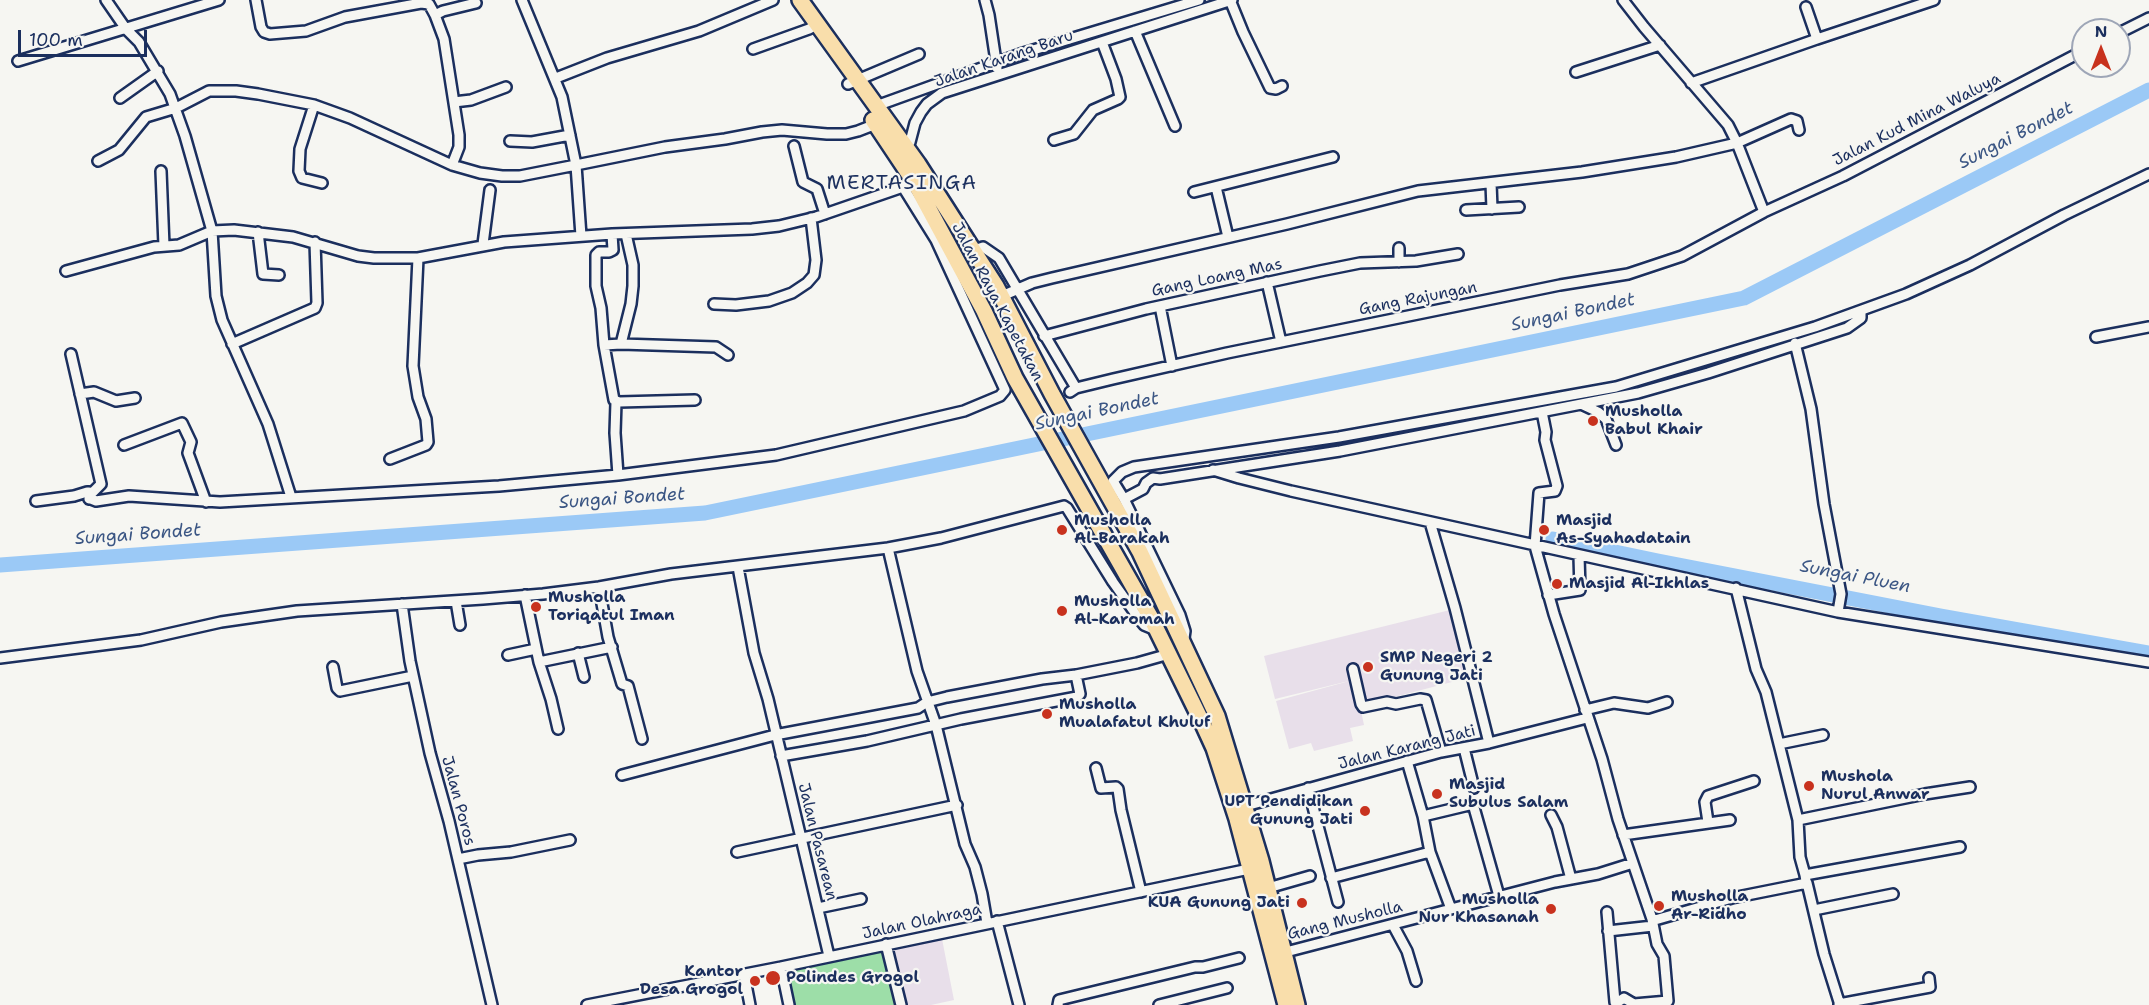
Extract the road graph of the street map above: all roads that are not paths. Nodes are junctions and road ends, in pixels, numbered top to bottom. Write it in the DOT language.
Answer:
graph roads {
  1 [pos="106,0"];
  2 [pos="219,0"];
  3 [pos="256,0"];
  4 [pos="522,0"];
  5 [pos="773,0"];
  6 [pos="788,0"];
  7 [pos="800,0"];
  8 [pos="985,0"];
  9 [pos="1199,0"];
  10 [pos="1231,0"];
  11 [pos="1623,0"];
  12 [pos="1934,0"];
  13 [pos="476,3"];
  14 [pos="1806,7"];
  15 [pos="435,15"];
  16 [pos="2149,18"];
  17 [pos="814,27"];
  18 [pos="2131,27"];
  19 [pos="126,29"];
  20 [pos="1135,31"];
  21 [pos="1104,35"];
  22 [pos="1817,39"];
  23 [pos="1660,45"];
  24 [pos="753,49"];
  25 [pos="919,54"];
  26 [pos="2071,57"];
  27 [pos="18,61"];
  28 [pos="997,68"];
  29 [pos="158,71"];
  30 [pos="1575,72"];
  31 [pos="556,78"];
  32 [pos="853,82"];
  33 [pos="1691,83"];
  34 [pos="506,87"];
  35 [pos="1282,87"];
  36 [pos="120,98"];
  37 [pos="454,102"];
  38 [pos="876,106"];
  39 [pos="314,107"];
  40 [pos="176,108"];
  41 [pos="883,126"];
  42 [pos="1175,126"];
  43 [pos="1799,130"];
  44 [pos="570,135"];
  45 [pos="1054,140"];
  46 [pos="510,141"];
  47 [pos="1737,143"];
  48 [pos="794,146"];
  49 [pos="902,152"];
  50 [pos="1333,156"];
  51 [pos="98,161"];
  52 [pos="452,165"];
  53 [pos="576,169"];
  54 [pos="161,171"];
  55 [pos="2148,177"];
  56 [pos="322,183"];
  57 [pos="1491,183"];
  58 [pos="909,185"];
  59 [pos="1216,187"];
  60 [pos="490,190"];
  61 [pos="1194,192"];
  62 [pos="1519,207"];
  63 [pos="1492,209"];
  64 [pos="1466,210"];
  65 [pos="1764,212"];
  66 [pos="825,214"];
  67 [pos="811,218"];
  68 [pos="212,231"];
  69 [pos="258,232"];
  70 [pos="612,234"];
  71 [pos="626,234"];
  72 [pos="581,236"];
  73 [pos="1228,237"];
  74 [pos="315,242"];
  75 [pos="483,244"];
  76 [pos="164,246"];
  77 [pos="1399,248"];
  78 [pos="1458,254"];
  79 [pos="418,258"];
  80 [pos="1400,262"];
  81 [pos="66,271"];
  82 [pos="279,275"];
  83 [pos="1267,282"];
  84 [pos="1009,293"];
  85 [pos="714,304"];
  86 [pos="1160,306"];
  87 [pos="1861,311"];
  88 [pos="2149,327"];
  89 [pos="1044,336"];
  90 [pos="2096,338"];
  91 [pos="1281,342"];
  92 [pos="232,344"];
  93 [pos="621,344"];
  94 [pos="1795,344"];
  95 [pos="604,345"];
  96 [pos="71,354"];
  97 [pos="729,355"];
  98 [pos="1172,366"];
  99 [pos="80,394"];
  100 [pos="135,398"];
  101 [pos="695,400"];
  102 [pos="616,402"];
  103 [pos="1582,405"];
  104 [pos="1542,412"];
  105 [pos="124,445"];
  106 [pos="1616,445"];
  107 [pos="390,459"];
  108 [pos="1213,470"];
  109 [pos="618,475"];
  110 [pos="291,497"];
  111 [pos="90,498"];
  112 [pos="1124,499"];
  113 [pos="36,501"];
  114 [pos="206,502"];
  115 [pos="1430,522"];
  116 [pos="1535,543"];
  117 [pos="888,548"];
  118 [pos="1579,556"];
  119 [pos="738,567"];
  120 [pos="599,587"];
  121 [pos="1736,588"];
  122 [pos="525,595"];
  123 [pos="1548,596"];
  124 [pos="456,601"];
  125 [pos="402,604"];
  126 [pos="1838,610"];
  127 [pos="460,625"];
  128 [pos="1157,630"];
  129 [pos="1184,643"];
  130 [pos="612,647"];
  131 [pos="536,649"];
  132 [pos="578,654"];
  133 [pos="1169,654"];
  134 [pos="508,655"];
  135 [pos="0,658"];
  136 [pos="538,662"];
  137 [pos="2149,662"];
  138 [pos="333,667"];
  139 [pos="1353,669"];
  140 [pos="1076,675"];
  141 [pos="413,676"];
  142 [pos="584,677"];
  143 [pos="927,702"];
  144 [pos="1667,702"];
  145 [pos="1586,714"];
  146 [pos="936,725"];
  147 [pos="558,729"];
  148 [pos="775,735"];
  149 [pos="1823,735"];
  150 [pos="642,739"];
  151 [pos="1489,743"];
  152 [pos="1779,744"];
  153 [pos="1464,748"];
  154 [pos="1441,752"];
  155 [pos="781,756"];
  156 [pos="1407,761"];
  157 [pos="1096,768"];
  158 [pos="622,775"];
  159 [pos="1754,781"];
  160 [pos="1970,787"];
  161 [pos="1308,788"];
  162 [pos="1474,788"];
  163 [pos="957,805"];
  164 [pos="1240,808"];
  165 [pos="1551,814"];
  166 [pos="1423,816"];
  167 [pos="1730,820"];
  168 [pos="1798,820"];
  169 [pos="1708,822"];
  170 [pos="1623,835"];
  171 [pos="802,838"];
  172 [pos="570,840"];
  173 [pos="1960,847"];
  174 [pos="737,852"];
  175 [pos="1430,852"];
  176 [pos="458,859"];
  177 [pos="1633,863"];
  178 [pos="1256,867"];
  179 [pos="1310,876"];
  180 [pos="1331,878"];
  181 [pos="1571,879"];
  182 [pos="1806,879"];
  183 [pos="1268,888"];
  184 [pos="1141,892"];
  185 [pos="1893,894"];
  186 [pos="1499,896"];
  187 [pos="861,899"];
  188 [pos="1338,902"];
  189 [pos="818,908"];
  190 [pos="1451,909"];
  191 [pos="1814,910"];
  192 [pos="1607,912"];
  193 [pos="992,922"];
  194 [pos="1653,923"];
  195 [pos="1393,925"];
  196 [pos="1608,931"];
  197 [pos="886,944"];
  198 [pos="1279,954"];
  199 [pos="829,957"];
  200 [pos="1239,958"];
  201 [pos="781,967"];
  202 [pos="744,974"];
  203 [pos="1929,978"];
  204 [pos="1416,981"];
  205 [pos="1227,988"];
  206 [pos="607,1003"];
  207 [pos="492,1005"];
  208 [pos="587,1005"];
  209 [pos="750,1005"];
  210 [pos="789,1005"];
  211 [pos="901,1005"];
  212 [pos="1019,1005"];
  213 [pos="1058,1005"];
  214 [pos="1159,1005"];
  215 [pos="1286,1005"];
  216 [pos="1297,1005"];
  217 [pos="1839,1005"];
  1 -- 19 [label="street"];
  2 -- 19 [label="street"];
  3 -- 15 [label="street"];
  4 -- 31 [label="street"];
  5 -- 31 [label="street"];
  6 -- 17 [label="highway, Jalan Raya Kapetakan"];
  7 -- 17 [label="highway, Jalan Raya Kapetakan"];
  8 -- 28 [label="street"];
  9 -- 21 [label="street"];
  10 -- 20 [label="street"];
  10 -- 35 [label="street"];
  11 -- 23 [label="street"];
  12 -- 22 [label="street"];
  13 -- 15 [label="street"];
  14 -- 22 [label="street"];
  15 -- 37 [label="street"];
  16 -- 18 [label="street"];
  17 -- 24 [label="street"];
  17 -- 32 [label="highway, Jalan Raya Kapetakan"];
  19 -- 27 [label="street"];
  19 -- 29 [label="street"];
  20 -- 21 [label="street"];
  20 -- 42 [label="street"];
  21 -- 28 [label="street, Jalan Karang Baru"];
  21 -- 28 [label="street"];
  21 -- 45 [label="street"];
  22 -- 33 [label="street"];
  23 -- 30 [label="street"];
  23 -- 33 [label="street"];
  25 -- 32 [label="street"];
  26 -- 65 [label="street, Jalan Kud Mina Waluya"];
  28 -- 38 [label="street"];
  28 -- 49 [label="street, Jalan Karang Baru"];
  29 -- 36 [label="street"];
  29 -- 40 [label="street"];
  31 -- 44 [label="street"];
  32 -- 38 [label="highway, Jalan Raya Kapetakan"];
  32 -- 41 [label="highway, Jalan Raya Kapetakan"];
  33 -- 47 [label="street"];
  34 -- 37 [label="street"];
  37 -- 52 [label="street"];
  38 -- 41 [label="highway, Jalan Raya Kapetakan"];
  39 -- 40 [label="street"];
  39 -- 52 [label="street"];
  39 -- 56 [label="street"];
  40 -- 51 [label="street"];
  40 -- 68 [label="street"];
  41 -- 49 [label="highway, Jalan Raya Kapetakan"];
  41 -- 53 [label="street"];
  43 -- 47 [label="street"];
  44 -- 46 [label="street"];
  44 -- 53 [label="street"];
  47 -- 57 [label="street"];
  47 -- 65 [label="street"];
  48 -- 66 [label="street"];
  49 -- 58 [label="highway, Jalan Raya Kapetakan"];
  49 -- 84 [label="highway"];
  50 -- 59 [label="street"];
  52 -- 53 [label="street"];
  53 -- 72 [label="street"];
  54 -- 76 [label="street"];
  55 -- 87 [label="street"];
  57 -- 63 [label="street"];
  57 -- 73 [label="street"];
  58 -- 66 [label="street"];
  58 -- 109 [label="street"];
  58 -- 128 [label="highway, Jalan Raya Kapetakan"];
  59 -- 61 [label="street"];
  59 -- 73 [label="street"];
  60 -- 75 [label="street"];
  62 -- 63 [label="street"];
  63 -- 64 [label="street"];
  65 -- 91 [label="street, Gang Rajungan"];
  66 -- 67 [label="street"];
  67 -- 71 [label="street"];
  67 -- 85 [label="street"];
  68 -- 69 [label="street"];
  68 -- 76 [label="street"];
  68 -- 92 [label="street"];
  69 -- 74 [label="street"];
  69 -- 82 [label="street"];
  70 -- 71 [label="street"];
  70 -- 72 [label="street"];
  70 -- 95 [label="street"];
  71 -- 93 [label="street"];
  72 -- 75 [label="street"];
  73 -- 84 [label="street"];
  74 -- 79 [label="street"];
  74 -- 92 [label="street"];
  75 -- 79 [label="street"];
  76 -- 81 [label="street"];
  77 -- 80 [label="street"];
  78 -- 80 [label="street, Gang Loang Mas"];
  79 -- 107 [label="street"];
  80 -- 83 [label="street, Gang Loang Mas"];
  83 -- 86 [label="street, Gang Loang Mas"];
  83 -- 91 [label="street"];
  84 -- 89 [label="street"];
  84 -- 129 [label="highway"];
  86 -- 89 [label="street, Gang Loang Mas"];
  86 -- 98 [label="street"];
  87 -- 94 [label="street"];
  87 -- 112 [label="street"];
  88 -- 90 [label="street"];
  89 -- 98 [label="street, Gang Rajungan"];
  91 -- 98 [label="street, Gang Rajungan"];
  92 -- 110 [label="street"];
  93 -- 95 [label="street"];
  93 -- 97 [label="street"];
  94 -- 103 [label="street"];
  94 -- 126 [label="street"];
  95 -- 102 [label="street"];
  96 -- 99 [label="street"];
  99 -- 100 [label="street"];
  99 -- 111 [label="street"];
  101 -- 102 [label="street"];
  102 -- 109 [label="street"];
  103 -- 104 [label="street"];
  103 -- 106 [label="street"];
  104 -- 108 [label="street"];
  104 -- 116 [label="street"];
  105 -- 114 [label="street"];
  108 -- 112 [label="street"];
  108 -- 115 [label="street"];
  109 -- 110 [label="street"];
  110 -- 114 [label="street"];
  111 -- 113 [label="street"];
  111 -- 114 [label="street"];
  112 -- 129 [label="street"];
  115 -- 116 [label="street"];
  115 -- 151 [label="street"];
  116 -- 118 [label="street"];
  116 -- 123 [label="street"];
  117 -- 119 [label="street"];
  117 -- 128 [label="street"];
  117 -- 143 [label="street"];
  118 -- 121 [label="street"];
  118 -- 123 [label="street"];
  119 -- 120 [label="street"];
  119 -- 148 [label="street, Jalan Pasarean"];
  120 -- 122 [label="street"];
  120 -- 130 [label="street"];
  121 -- 126 [label="street"];
  121 -- 152 [label="street"];
  122 -- 124 [label="street"];
  122 -- 131 [label="street"];
  123 -- 145 [label="street"];
  124 -- 125 [label="street"];
  124 -- 127 [label="street"];
  125 -- 135 [label="street"];
  125 -- 141 [label="street, Jalan Poros"];
  126 -- 137 [label="street"];
  128 -- 133 [label="highway, Jalan Raya Kapetakan"];
  129 -- 164 [label="highway"];
  130 -- 132 [label="street"];
  130 -- 150 [label="street"];
  131 -- 134 [label="street"];
  131 -- 136 [label="street"];
  132 -- 136 [label="street"];
  132 -- 142 [label="street"];
  133 -- 140 [label="street"];
  133 -- 164 [label="highway, Jalan Raya Kapetakan"];
  136 -- 147 [label="street"];
  138 -- 141 [label="street"];
  139 -- 154 [label="street"];
  140 -- 143 [label="street"];
  140 -- 146 [label="street"];
  141 -- 176 [label="street, Jalan Poros"];
  143 -- 146 [label="street"];
  143 -- 148 [label="street"];
  144 -- 145 [label="street, Jalan Karang Jati"];
  145 -- 151 [label="street, Jalan Karang Jati"];
  145 -- 170 [label="street"];
  146 -- 155 [label="street"];
  146 -- 163 [label="street"];
  148 -- 155 [label="street, Jalan Pasarean"];
  148 -- 158 [label="street"];
  149 -- 152 [label="street"];
  151 -- 153 [label="street, Jalan Karang Jati"];
  152 -- 168 [label="street"];
  153 -- 154 [label="street, Jalan Karang Jati"];
  153 -- 162 [label="street"];
  154 -- 156 [label="street, Jalan Karang Jati"];
  155 -- 171 [label="street, Jalan Pasarean"];
  156 -- 161 [label="street, Jalan Karang Jati"];
  156 -- 166 [label="street"];
  157 -- 184 [label="street"];
  159 -- 169 [label="street"];
  160 -- 168 [label="street"];
  161 -- 164 [label="street, Jalan Karang Jati"];
  161 -- 180 [label="street"];
  163 -- 171 [label="street"];
  163 -- 193 [label="street"];
  164 -- 178 [label="highway"];
  165 -- 181 [label="street"];
  166 -- 175 [label="street"];
  166 -- 186 [label="street"];
  167 -- 169 [label="street"];
  168 -- 182 [label="street"];
  169 -- 170 [label="street"];
  170 -- 177 [label="street"];
  171 -- 174 [label="street"];
  171 -- 189 [label="street, Jalan Pasarean"];
  172 -- 176 [label="street"];
  173 -- 182 [label="street"];
  175 -- 180 [label="street"];
  175 -- 190 [label="street"];
  176 -- 207 [label="street, Jalan Poros"];
  177 -- 181 [label="street, Gang Musholla"];
  177 -- 194 [label="street"];
  178 -- 183 [label="highway"];
  178 -- 184 [label="street, Jalan Olahraga"];
  178 -- 198 [label="highway"];
  179 -- 183 [label="street"];
  180 -- 188 [label="street"];
  181 -- 186 [label="street, Gang Musholla"];
  182 -- 191 [label="street"];
  182 -- 194 [label="street"];
  183 -- 198 [label="highway"];
  184 -- 193 [label="street, Jalan Olahraga"];
  185 -- 191 [label="street"];
  186 -- 190 [label="street, Gang Musholla"];
  187 -- 189 [label="street"];
  189 -- 199 [label="street, Jalan Pasarean"];
  190 -- 195 [label="street, Gang Musholla"];
  191 -- 217 [label="street"];
  192 -- 196 [label="street"];
  193 -- 197 [label="street, Jalan Olahraga"];
  193 -- 212 [label="street"];
  194 -- 196 [label="street"];
  194 -- 196 [label="street"];
  195 -- 198 [label="street, Gang Musholla"];
  195 -- 204 [label="street"];
  197 -- 199 [label="street, Jalan Olahraga"];
  197 -- 211 [label="street"];
  198 -- 215 [label="highway"];
  198 -- 216 [label="highway"];
  199 -- 201 [label="street, Jalan Olahraga"];
  200 -- 213 [label="street"];
  201 -- 202 [label="street, Jalan Olahraga"];
  201 -- 210 [label="street"];
  202 -- 206 [label="street, Jalan Olahraga"];
  202 -- 209 [label="street"];
  203 -- 217 [label="street"];
  205 -- 214 [label="street"];
  206 -- 208 [label="street, Jalan Olahraga"];
}
